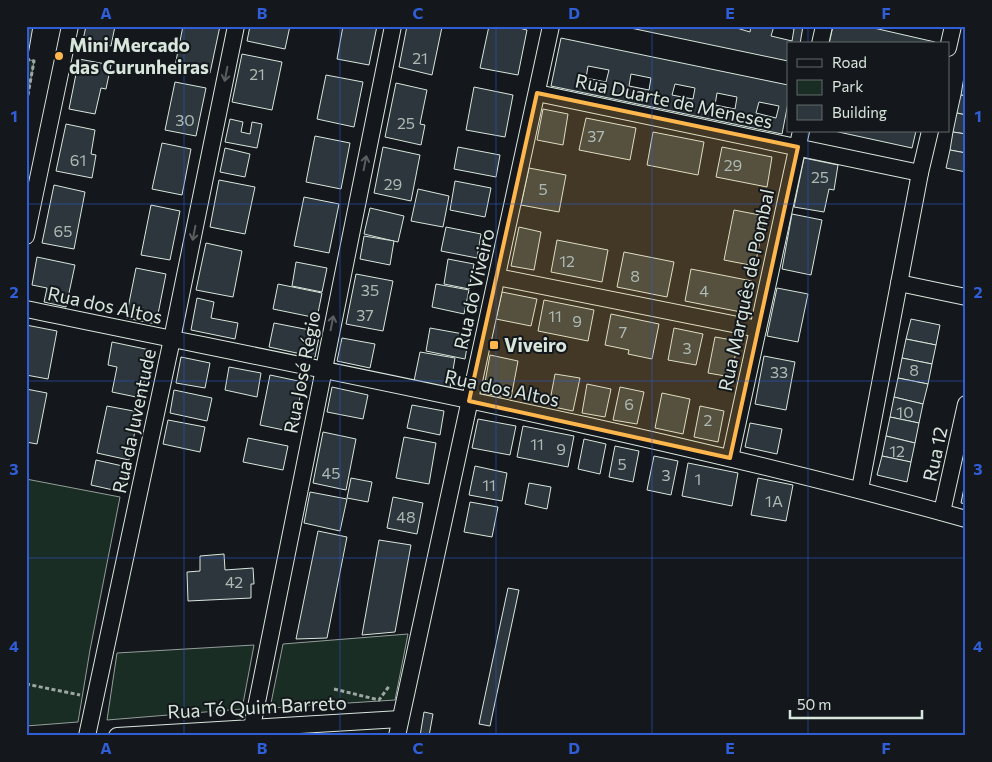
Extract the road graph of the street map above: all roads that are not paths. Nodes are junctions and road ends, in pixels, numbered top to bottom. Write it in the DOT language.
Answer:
graph roads {
  1 [pos="70,26"];
  2 [pos="236,26"];
  3 [pos="392,26"];
  4 [pos="551,26"];
  5 [pos="824,26"];
  6 [pos="953,26"];
  7 [pos="820,42"];
  8 [pos="949,42"];
  9 [pos="537,93"];
  10 [pos="930,132"];
  11 [pos="799,139"];
  12 [pos="920,173"];
  13 [pos="26,236"];
  14 [pos="497,277"];
  15 [pos="899,283"];
  16 [pos="966,297"];
  17 [pos="26,309"];
  18 [pos="758,329"];
  19 [pos="172,339"];
  20 [pos="323,370"];
  21 [pos="469,401"];
  22 [pos="966,404"];
  23 [pos="730,458"];
  24 [pos="860,489"];
  25 [pos="942,512"];
  26 [pos="966,519"];
  27 [pos="400,719"];
  28 [pos="252,727"];
  29 [pos="87,736"];
  30 [pos="117,736"];
  31 [pos="397,736"];
  1 -- 13 [label="street"];
  2 -- 19 [label="street, Rua da Juventude, one-way"];
  20 -- 3 [label="street, Rua José Régio, one-way"];
  4 -- 9 [label="street, Rua do Viveiro"];
  5 -- 7 [label="street"];
  6 -- 8 [label="street"];
  9 -- 11 [label="street, Rua Duarte de Meneses"];
  9 -- 14 [label="street, Rua do Viveiro"];
  10 -- 12 [label="street"];
  11 -- 12 [label="street, Rua Duarte de Meneses"];
  11 -- 18 [label="street, Rua Marquês de Pombal"];
  12 -- 15 [label="street"];
  14 -- 18 [label="street"];
  14 -- 21 [label="street, Rua do Viveiro"];
  15 -- 16 [label="street"];
  15 -- 24 [label="street"];
  17 -- 19 [label="street, Rua dos Altos"];
  18 -- 23 [label="street, Rua Marquês de Pombal"];
  19 -- 20 [label="street, Rua dos Altos"];
  19 -- 29 [label="street, Rua da Juventude"];
  20 -- 21 [label="street, Rua dos Altos"];
  20 -- 28 [label="street, Rua José Régio"];
  21 -- 23 [label="street, Rua dos Altos"];
  21 -- 27 [label="street, Rua do Viveiro"];
  22 -- 25 [label="street, Rua 12"];
  23 -- 24 [label="street, Rua dos Altos"];
  24 -- 25 [label="street, Rua dos Altos"];
  25 -- 26 [label="street, Rua dos Altos"];
  27 -- 28 [label="street, Rua Tó Quim Barreto"];
  27 -- 31 [label="street, Rua do Viveiro"];
  28 -- 30 [label="street, Rua Tó Quim Barreto"];
}
